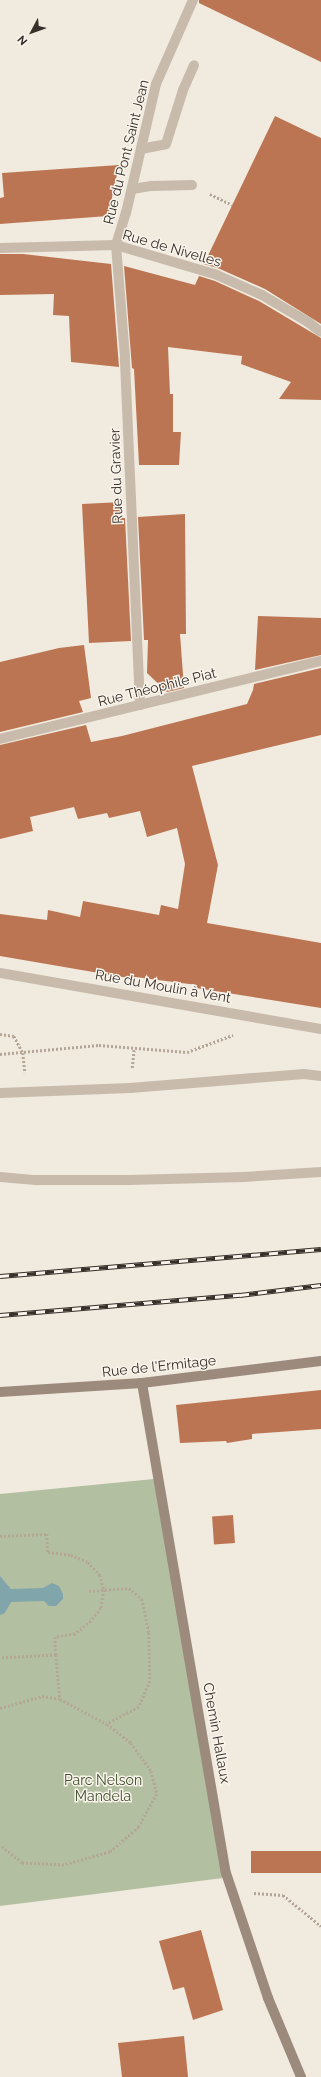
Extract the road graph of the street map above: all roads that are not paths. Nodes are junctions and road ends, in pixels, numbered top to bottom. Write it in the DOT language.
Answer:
graph roads {
  1 [pos="193,0"];
  2 [pos="194,65"];
  3 [pos="141,149"];
  4 [pos="192,185"];
  5 [pos="132,189"];
  6 [pos="116,245"];
  7 [pos="0,248"];
  8 [pos="321,332"];
  9 [pos="321,661"];
  10 [pos="140,706"];
  11 [pos="0,739"];
  12 [pos="0,973"];
  13 [pos="321,1028"];
  14 [pos="321,1076"];
  15 [pos="0,1093"];
  16 [pos="321,1172"];
  17 [pos="0,1177"];
  18 [pos="321,1361"];
  19 [pos="142,1383"];
  20 [pos="0,1392"];
  21 [pos="301,2077"];
  1 -- 3 [label="street, Rue du Pont Saint Jean"];
  2 -- 3 [label="street"];
  3 -- 5 [label="street, Rue du Pont Saint Jean"];
  4 -- 5 [label="street"];
  5 -- 6 [label="street, Rue du Pont Saint Jean"];
  6 -- 7 [label="street, Rue de Nivelles"];
  6 -- 8 [label="street, Rue de Nivelles"];
  6 -- 10 [label="street, Rue du Gravier"];
  9 -- 10 [label="street, Rue Théophile Piat"];
  10 -- 11 [label="street, Rue Théophile Piat"];
  12 -- 13 [label="street, Rue du Moulin à Vent"];
  14 -- 15 [label="street"];
  16 -- 17 [label="street"];
  18 -- 19 [label="street, Rue de l'Ermitage"];
  19 -- 20 [label="street, Rue de l'Ermitage"];
  19 -- 21 [label="street, Chemin Hallaux"];
}
